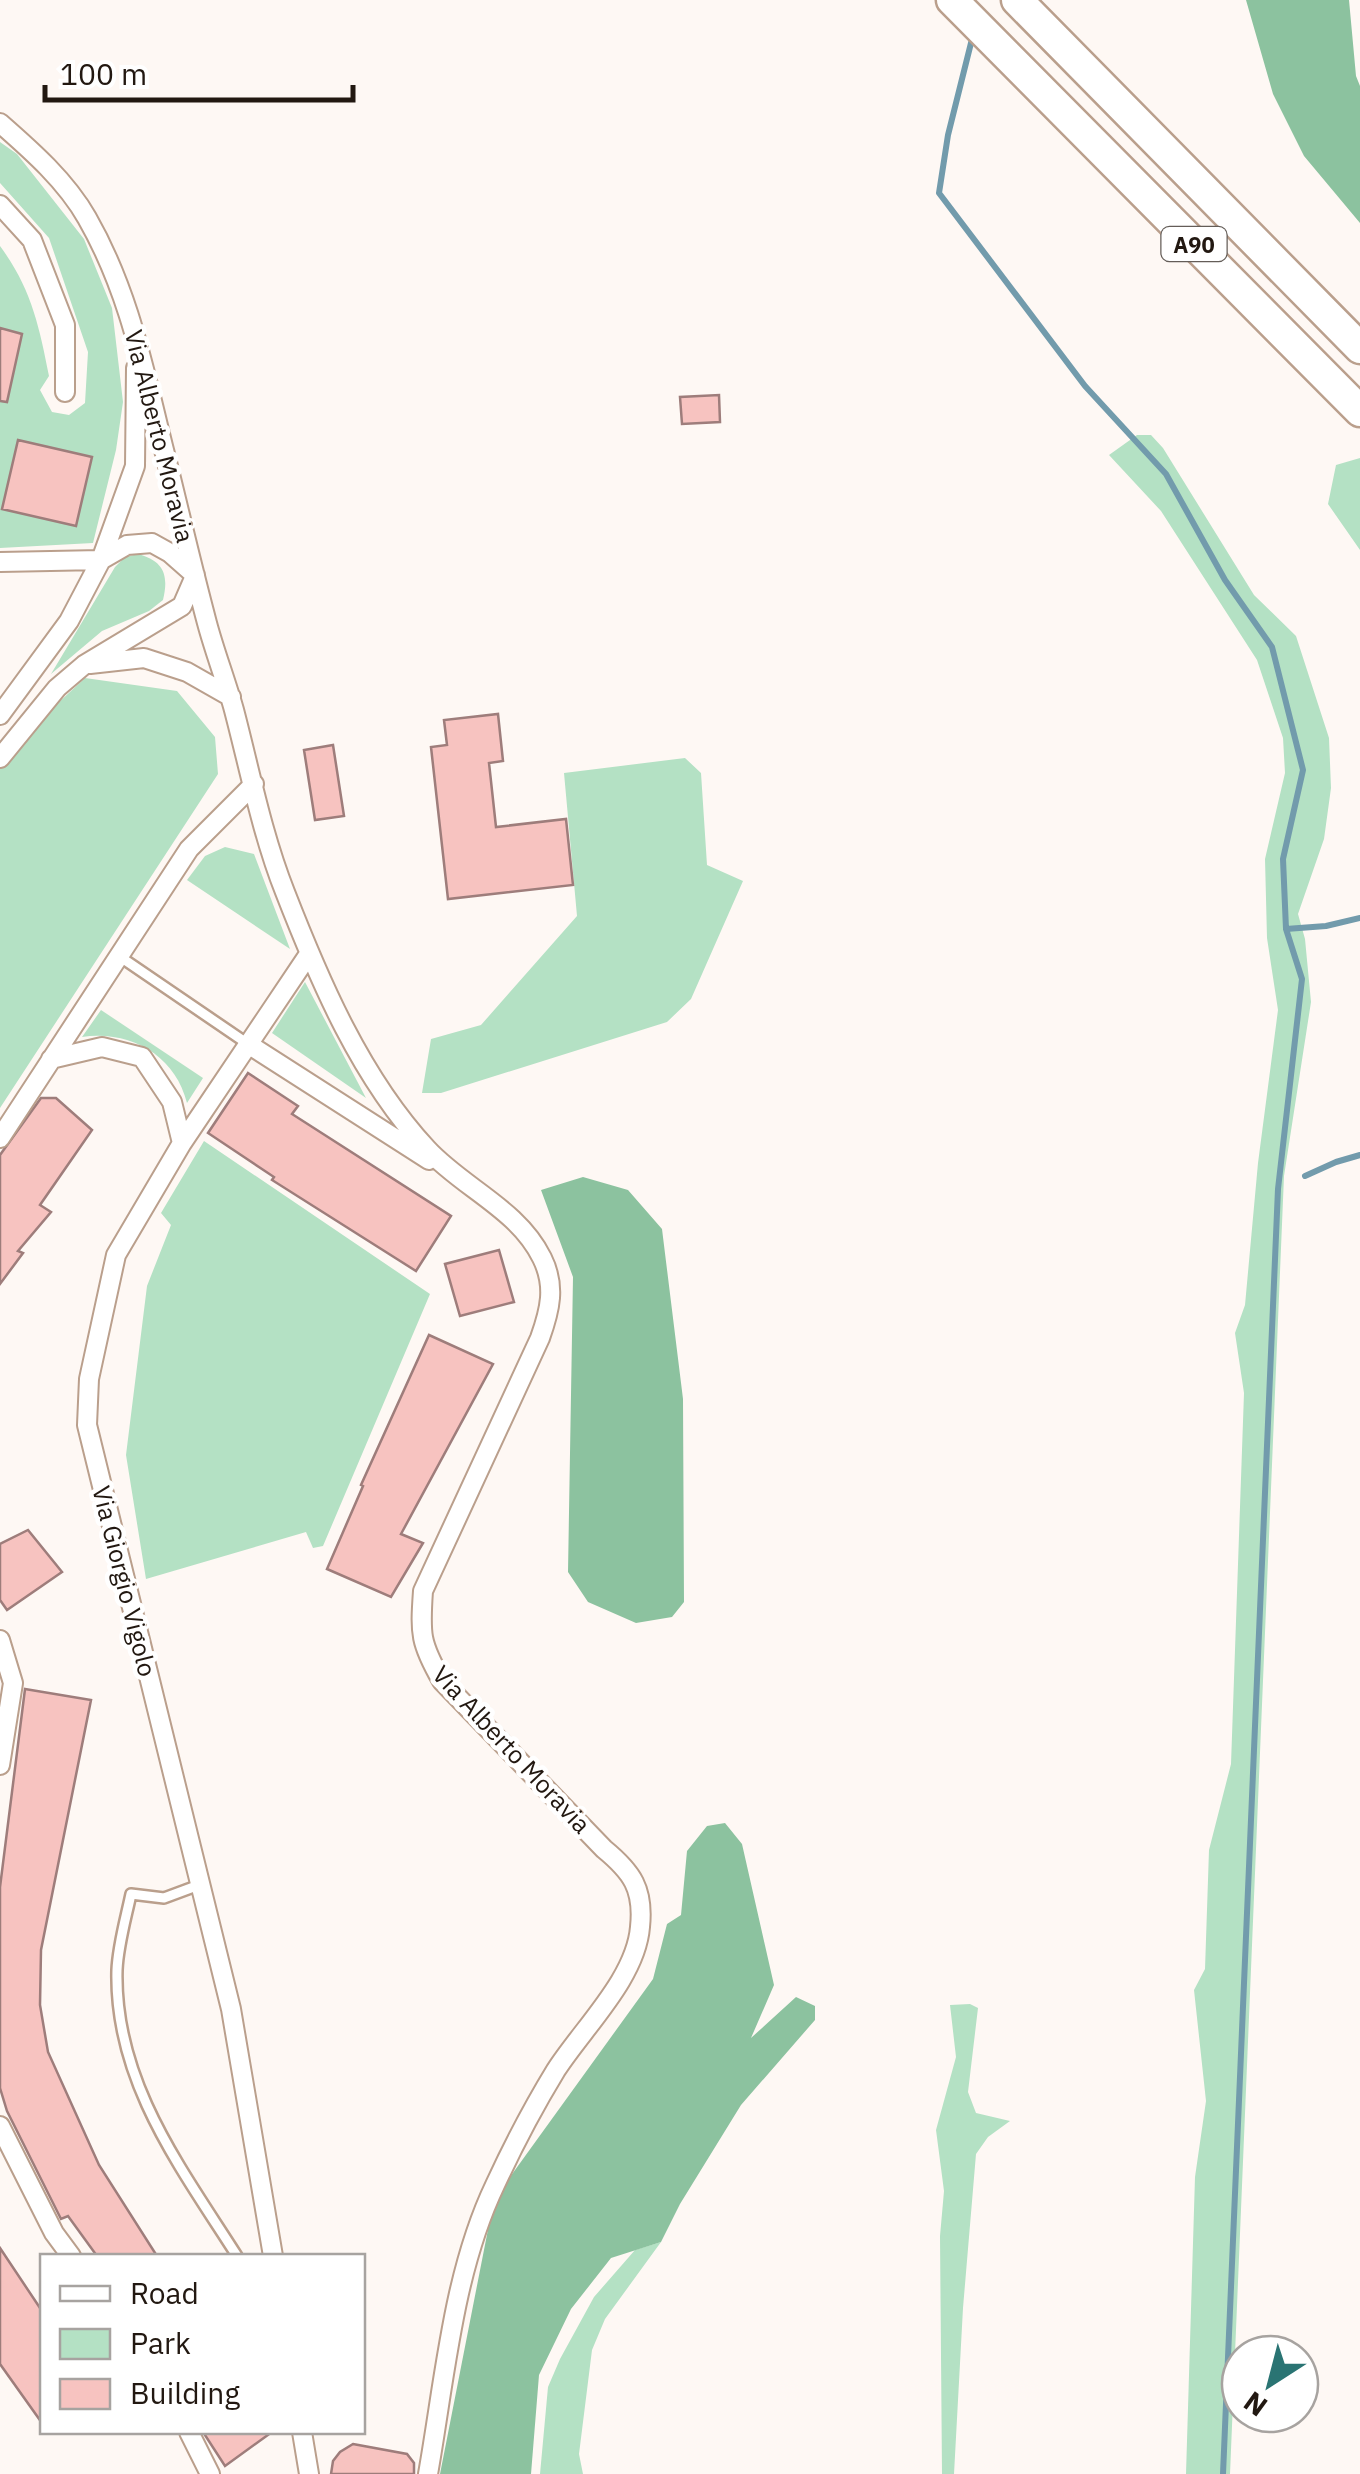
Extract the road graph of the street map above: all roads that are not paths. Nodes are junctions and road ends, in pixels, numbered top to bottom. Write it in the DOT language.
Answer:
graph roads {
  1 [pos="952,0"];
  2 [pos="1016,0"];
  3 [pos="0,123"];
  4 [pos="0,205"];
  5 [pos="136,342"];
  6 [pos="1360,348"];
  7 [pos="65,392"];
  8 [pos="1360,412"];
  9 [pos="101,560"];
  10 [pos="0,562"];
  11 [pos="195,576"];
  12 [pos="84,665"];
  13 [pos="231,697"];
  14 [pos="0,715"];
  15 [pos="0,758"];
  16 [pos="254,784"];
  17 [pos="309,954"];
  18 [pos="119,956"];
  19 [pos="248,1044"];
  20 [pos="51,1059"];
  21 [pos="0,1138"];
  22 [pos="182,1143"];
  23 [pos="459,1179"];
  24 [pos="0,1640"];
  25 [pos="0,1766"];
  26 [pos="202,1884"];
  27 [pos="0,2126"];
  28 [pos="70,2254"];
  29 [pos="236,2254"];
  30 [pos="274,2254"];
  31 [pos="190,2434"];
  32 [pos="302,2434"];
  33 [pos="210,2474"];
  34 [pos="309,2474"];
  35 [pos="428,2474"];
  1 -- 8 [label="highway, A90"];
  2 -- 6 [label="highway, A90"];
  3 -- 5 [label="street, Via Alberto Moravia"];
  4 -- 7 [label="street"];
  5 -- 9 [label="street"];
  5 -- 11 [label="street, Via Alberto Moravia"];
  9 -- 10 [label="street"];
  9 -- 11 [label="street"];
  9 -- 14 [label="street"];
  11 -- 12 [label="street"];
  11 -- 13 [label="street, Via Alberto Moravia"];
  12 -- 13 [label="street"];
  12 -- 15 [label="street"];
  13 -- 16 [label="street, Via Alberto Moravia"];
  16 -- 17 [label="street, Via Alberto Moravia"];
  16 -- 18 [label="street"];
  17 -- 19 [label="street, Via Giorgio Vigolo"];
  17 -- 23 [label="street, Via Alberto Moravia"];
  18 -- 19 [label="lane"];
  18 -- 20 [label="street"];
  19 -- 22 [label="street, Via Giorgio Vigolo"];
  19 -- 23 [label="street"];
  20 -- 21 [label="street"];
  20 -- 22 [label="street"];
  22 -- 26 [label="street, Via Giorgio Vigolo"];
  23 -- 35 [label="street, Via Alberto Moravia"];
  24 -- 25 [label="street"];
  26 -- 29 [label="lane"];
  26 -- 30 [label="street, Via Giorgio Vigolo"];
  27 -- 28 [label="street"];
  31 -- 33 [label="street"];
  32 -- 34 [label="street"];
}
